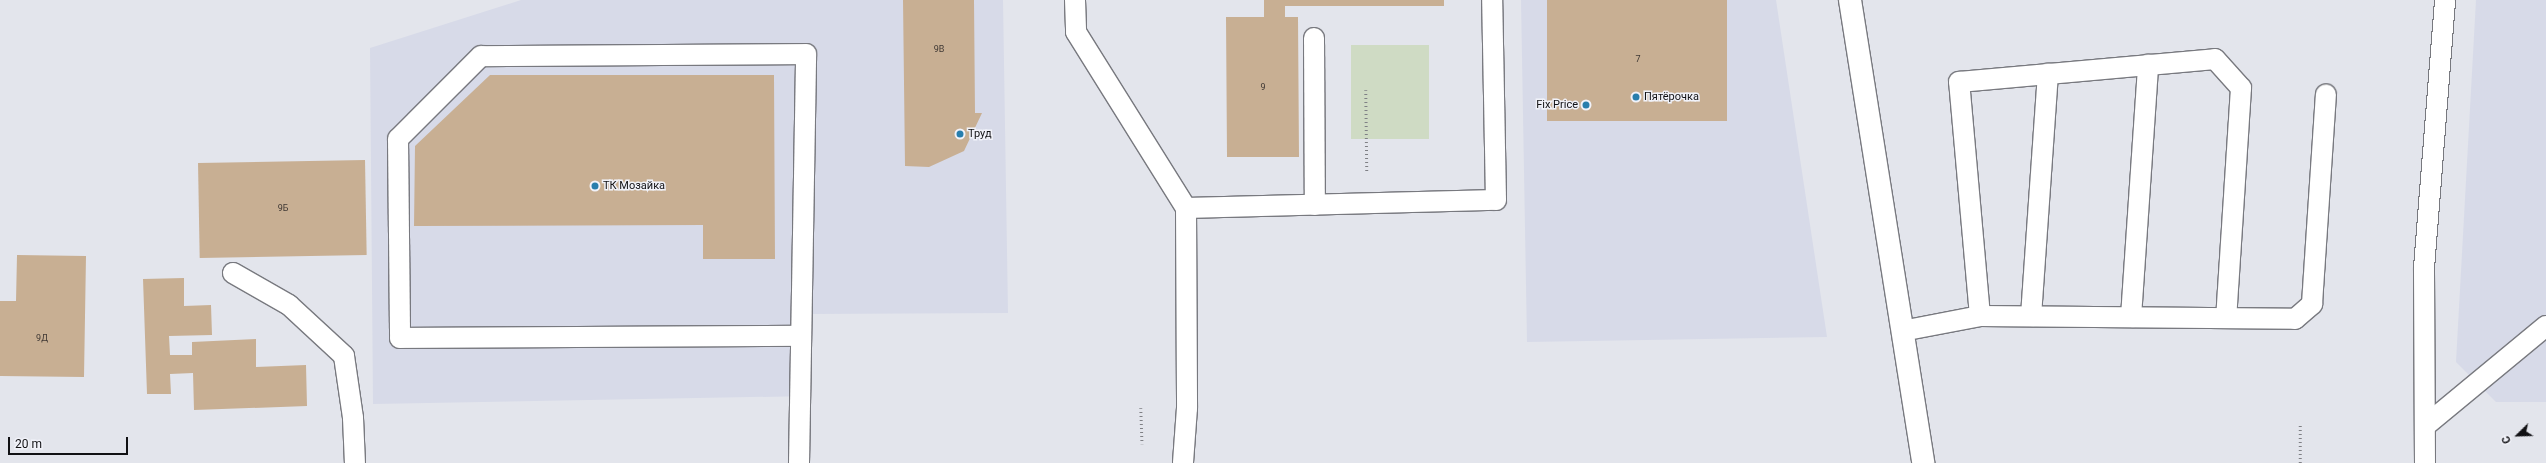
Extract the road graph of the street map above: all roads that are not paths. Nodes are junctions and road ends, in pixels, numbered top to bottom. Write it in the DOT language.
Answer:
graph roads {
  1 [pos="1075,0"];
  2 [pos="1492,0"];
  3 [pos="1850,0"];
  4 [pos="2445,0"];
  5 [pos="1314,38"];
  6 [pos="2148,65"];
  7 [pos="2048,74"];
  8 [pos="2326,94"];
  9 [pos="1315,205"];
  10 [pos="1186,208"];
  11 [pos="233,273"];
  12 [pos="1980,316"];
  13 [pos="2031,316"];
  14 [pos="2131,317"];
  15 [pos="2226,318"];
  16 [pos="2546,326"];
  17 [pos="1902,331"];
  18 [pos="801,336"];
  19 [pos="2425,426"];
  20 [pos="355,463"];
  21 [pos="799,463"];
  22 [pos="1183,463"];
  23 [pos="1923,463"];
  24 [pos="2425,463"];
  1 -- 10 [label="lane"];
  2 -- 9 [label="lane"];
  3 -- 17 [label="street"];
  4 -- 19 [label="lane"];
  5 -- 9 [label="lane"];
  6 -- 7 [label="lane"];
  6 -- 14 [label="lane"];
  6 -- 15 [label="lane"];
  7 -- 12 [label="lane"];
  7 -- 13 [label="lane"];
  8 -- 15 [label="lane"];
  9 -- 10 [label="lane"];
  10 -- 22 [label="lane"];
  11 -- 20 [label="lane"];
  12 -- 13 [label="lane"];
  12 -- 17 [label="lane"];
  13 -- 14 [label="lane"];
  14 -- 15 [label="lane"];
  16 -- 19 [label="lane"];
  17 -- 23 [label="street"];
  18 -- 18 [label="lane"];
  18 -- 21 [label="lane"];
  19 -- 24 [label="lane"];
}
